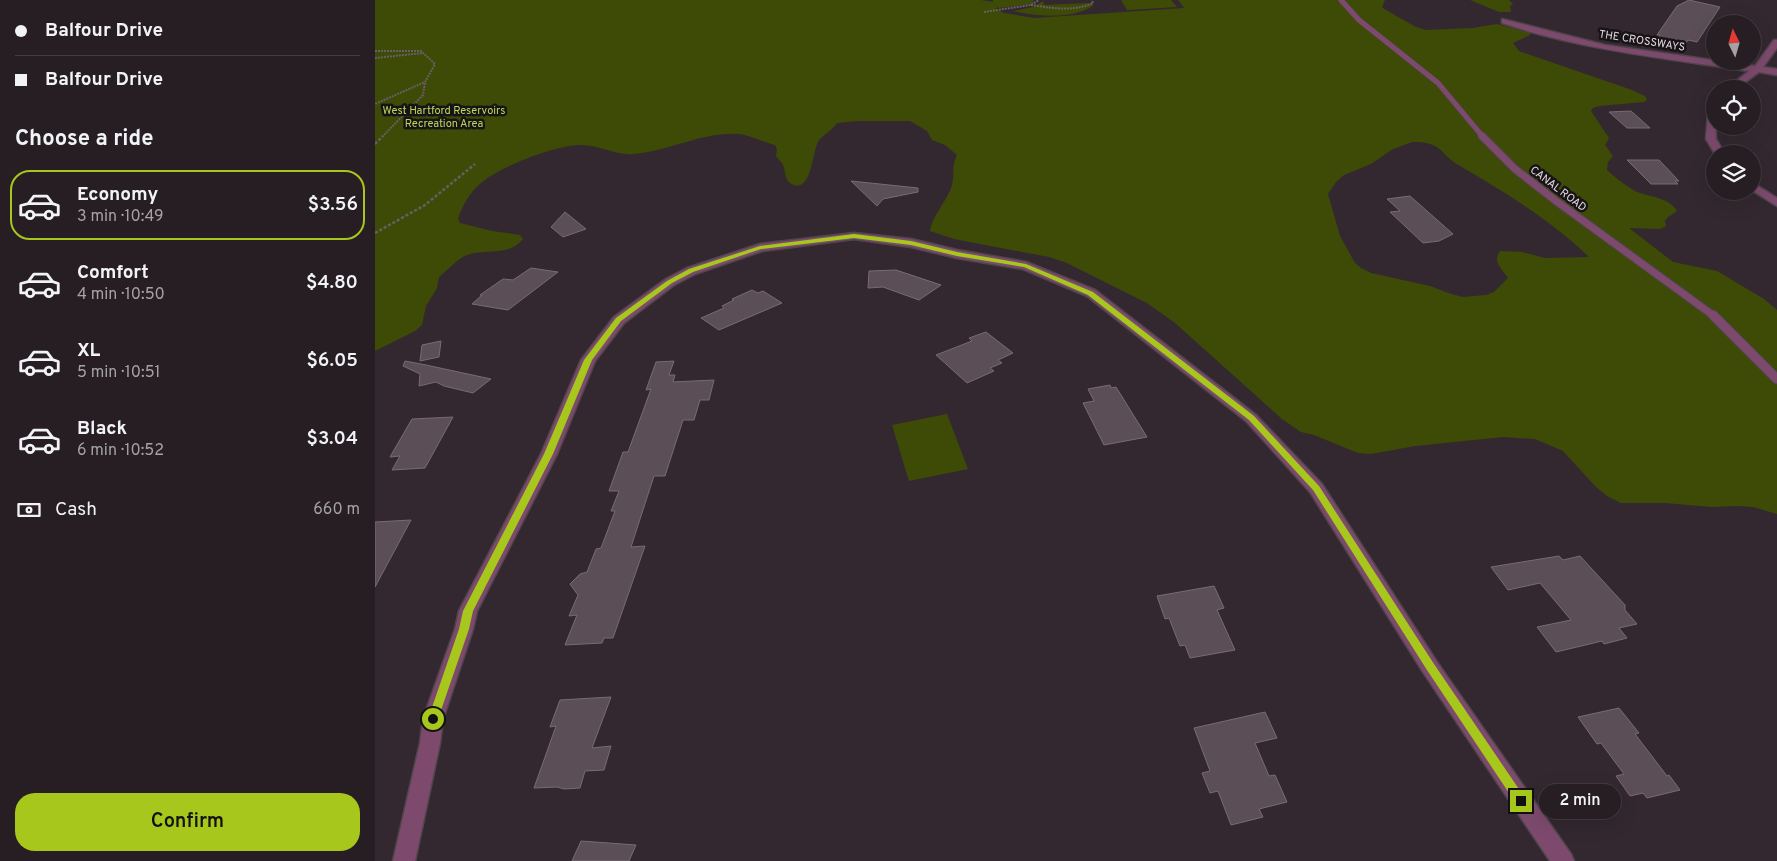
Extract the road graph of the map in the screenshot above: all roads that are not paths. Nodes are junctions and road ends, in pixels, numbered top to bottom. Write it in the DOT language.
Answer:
graph roads {
  1 [pos="1341,0"];
  2 [pos="1505,21"];
  3 [pos="1777,42"];
  4 [pos="1706,62"];
  5 [pos="1761,64"];
  6 [pos="1756,70"];
  7 [pos="1761,70"];
  8 [pos="1777,72"];
  9 [pos="1742,80"];
  10 [pos="1761,192"];
  11 [pos="1777,203"];
  12 [pos="1777,379"];
  13 [pos="404,861"];
  14 [pos="1563,861"];
  1 -- 12 [label="lane, CANAL ROAD"];
  2 -- 4 [label="street, THE CROSSWAYS"];
  3 -- 5 [label="street"];
  6 -- 9 [label="street"];
  7 -- 8 [label="street, THE CROSSWAYS"];
  10 -- 11 [label="street"];
  13 -- 14 [label="street"];
}
